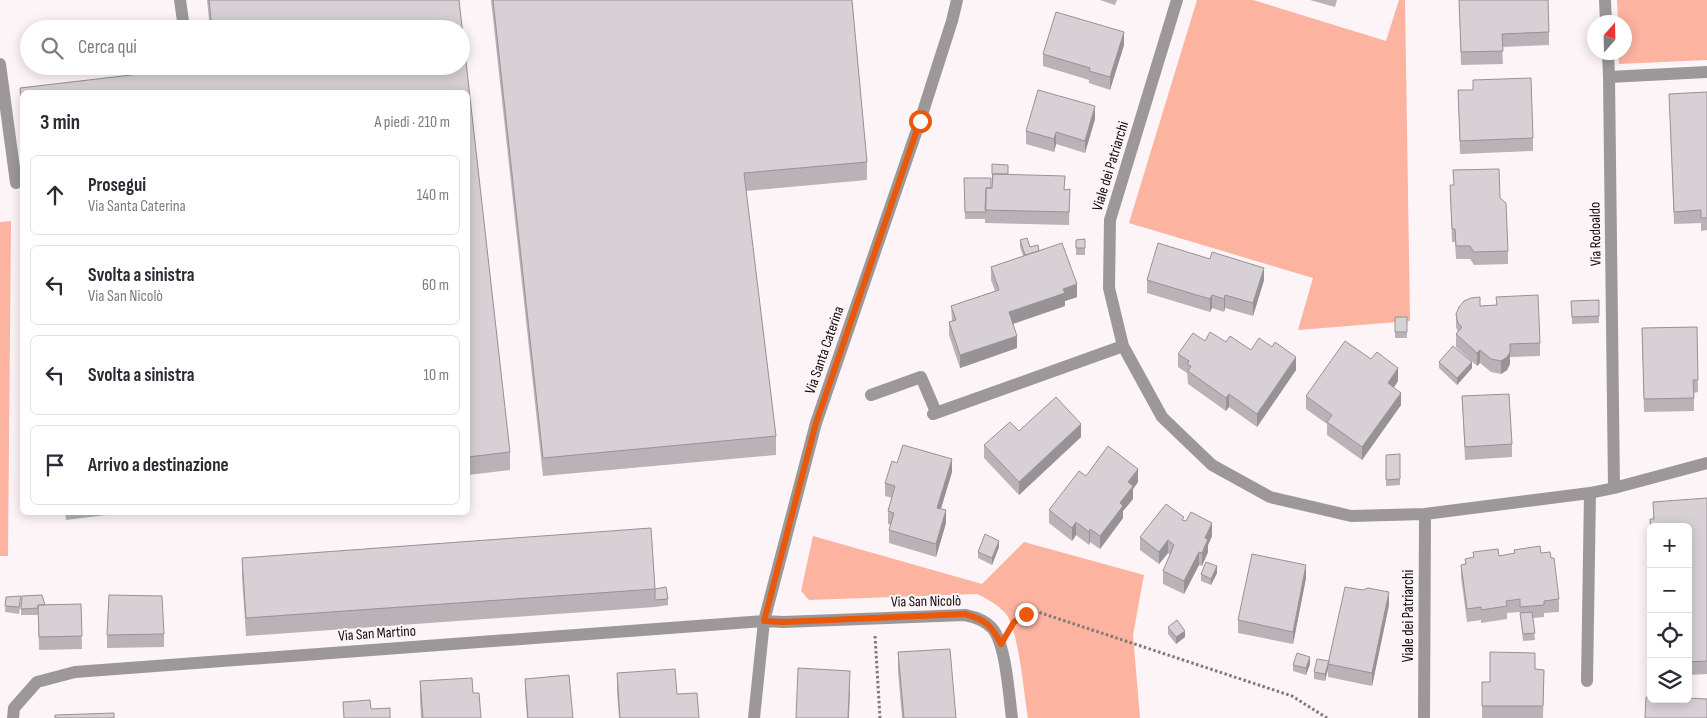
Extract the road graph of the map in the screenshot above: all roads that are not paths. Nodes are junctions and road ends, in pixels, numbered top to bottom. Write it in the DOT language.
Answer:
graph roads {
  1 [pos="180,0"];
  2 [pos="957,0"];
  3 [pos="1177,0"];
  4 [pos="1605,0"];
  5 [pos="1606,15"];
  6 [pos="183,20"];
  7 [pos="1608,60"];
  8 [pos="0,64"];
  9 [pos="1707,72"];
  10 [pos="1609,78"];
  11 [pos="16,183"];
  12 [pos="1123,346"];
  13 [pos="871,395"];
  14 [pos="1707,463"];
  15 [pos="1614,488"];
  16 [pos="1590,493"];
  17 [pos="1424,514"];
  18 [pos="764,621"];
  19 [pos="1587,681"];
  20 [pos="13,718"];
  21 [pos="754,718"];
  22 [pos="1012,718"];
  23 [pos="1424,718"];
  1 -- 6 [label="street"];
  2 -- 18 [label="street, Via Santa Caterina"];
  3 -- 12 [label="street, Viale dei Patriarchi"];
  4 -- 5 [label="street"];
  7 -- 10 [label="street, Via Rodoaldo"];
  8 -- 11 [label="street"];
  9 -- 10 [label="street"];
  10 -- 15 [label="street, Via Rodoaldo"];
  12 -- 13 [label="street"];
  12 -- 17 [label="street, Viale dei Patriarchi"];
  14 -- 15 [label="street, Viale dei Patriarchi"];
  15 -- 16 [label="street, Viale dei Patriarchi"];
  16 -- 17 [label="street, Viale dei Patriarchi"];
  16 -- 19 [label="street"];
  17 -- 23 [label="street, Viale dei Patriarchi"];
  18 -- 20 [label="street, Via San Martino"];
  18 -- 21 [label="street, Via Santa Caterina"];
  18 -- 22 [label="street, Via San Nicolò"];
}
